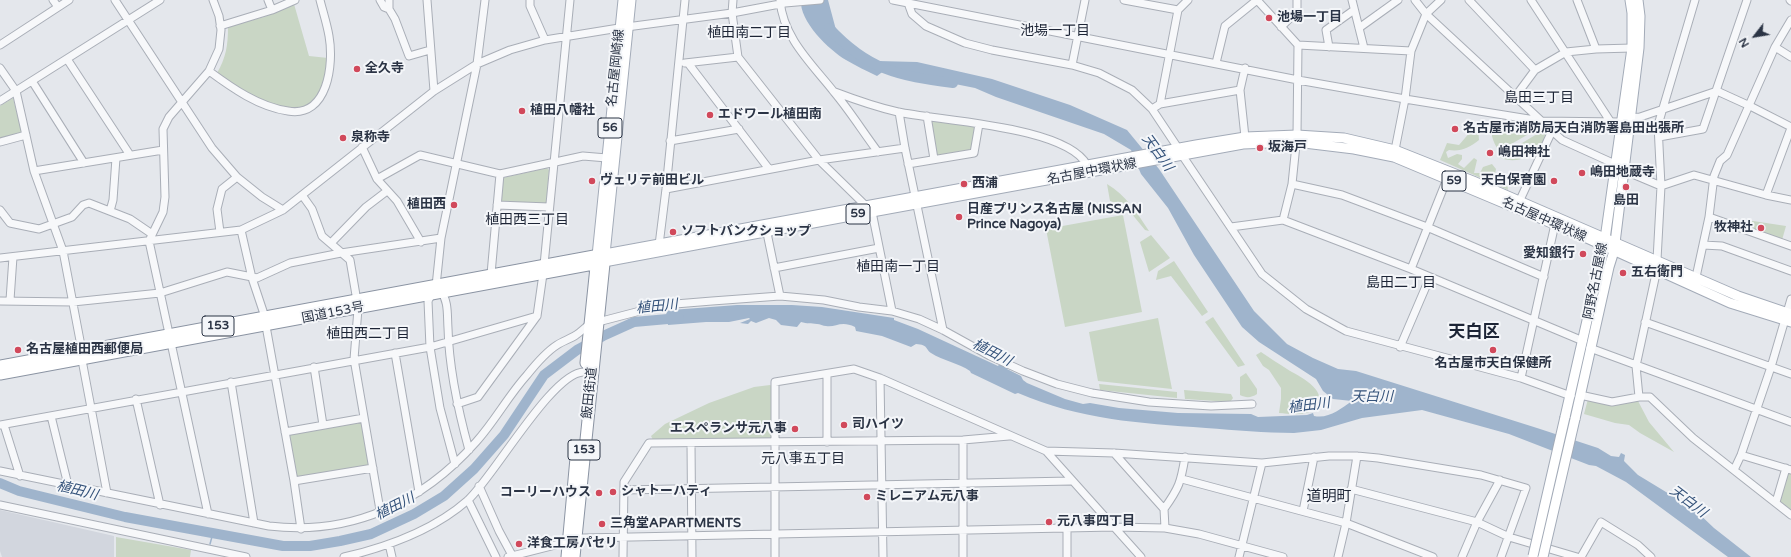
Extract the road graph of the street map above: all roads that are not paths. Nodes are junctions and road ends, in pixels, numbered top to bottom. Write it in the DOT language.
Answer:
graph roads {
  1 [pos="53,0"];
  2 [pos="69,0"];
  3 [pos="115,0"];
  4 [pos="160,0"];
  5 [pos="213,0"];
  6 [pos="268,0"];
  7 [pos="295,0"];
  8 [pos="320,0"];
  9 [pos="380,0"];
  10 [pos="389,0"];
  11 [pos="427,0"];
  12 [pos="485,0"];
  13 [pos="530,0"];
  14 [pos="570,0"];
  15 [pos="623,0"];
  16 [pos="631,0"];
  17 [pos="685,0"];
  18 [pos="733,0"];
  19 [pos="820,0"];
  20 [pos="893,0"];
  21 [pos="1085,0"];
  22 [pos="1124,0"];
  23 [pos="1188,0"];
  24 [pos="1257,0"];
  25 [pos="1297,0"];
  26 [pos="1352,0"];
  27 [pos="1398,0"];
  28 [pos="1415,0"];
  29 [pos="1441,0"];
  30 [pos="1469,0"];
  31 [pos="1530,0"];
  32 [pos="1577,0"];
  33 [pos="1630,0"];
  34 [pos="1638,0"];
  35 [pos="1696,0"];
  36 [pos="1747,0"];
  37 [pos="782,2"];
  38 [pos="908,3"];
  39 [pos="925,3"];
  40 [pos="58,8"];
  41 [pos="389,9"];
  42 [pos="272,10"];
  43 [pos="1178,10"];
  44 [pos="1354,10"];
  45 [pos="732,13"];
  46 [pos="1426,14"];
  47 [pos="128,19"];
  48 [pos="684,20"];
  49 [pos="1791,20"];
  50 [pos="220,26"];
  51 [pos="1281,27"];
  52 [pos="624,28"];
  53 [pos="1359,28"];
  54 [pos="1077,36"];
  55 [pos="566,38"];
  56 [pos="545,40"];
  57 [pos="0,45"];
  58 [pos="1298,45"];
  59 [pos="1329,47"];
  60 [pos="1775,47"];
  61 [pos="1364,48"];
  62 [pos="1632,48"];
  63 [pos="1596,49"];
  64 [pos="430,50"];
  65 [pos="1411,50"];
  66 [pos="1566,52"];
  67 [pos="1169,54"];
  68 [pos="738,57"];
  69 [pos="1791,57"];
  70 [pos="67,59"];
  71 [pos="688,63"];
  72 [pos="1216,63"];
  73 [pos="477,64"];
  74 [pos="679,64"];
  75 [pos="1072,65"];
  76 [pos="0,68"];
  77 [pos="1245,68"];
  78 [pos="1535,70"];
  79 [pos="209,71"];
  80 [pos="1298,80"];
  81 [pos="32,81"];
  82 [pos="1240,90"];
  83 [pos="16,91"];
  84 [pos="434,91"];
  85 [pos="1717,91"];
  86 [pos="835,92"];
  87 [pos="1515,97"];
  88 [pos="1405,99"];
  89 [pos="0,101"];
  90 [pos="182,103"];
  91 [pos="1160,104"];
  92 [pos="1750,106"];
  93 [pos="1152,109"];
  94 [pos="1662,110"];
  95 [pos="899,112"];
  96 [pos="927,116"];
  97 [pos="1629,118"];
  98 [pos="1541,121"];
  99 [pos="1610,121"];
  100 [pos="1620,122"];
  101 [pos="979,124"];
  102 [pos="1791,128"];
  103 [pos="739,130"];
  104 [pos="1552,131"];
  105 [pos="26,135"];
  106 [pos="1245,136"];
  107 [pos="1659,137"];
  108 [pos="1296,138"];
  109 [pos="670,141"];
  110 [pos="0,142"];
  111 [pos="362,147"];
  112 [pos="905,148"];
  113 [pos="163,150"];
  114 [pos="1395,150"];
  115 [pos="878,152"];
  116 [pos="1180,152"];
  117 [pos="130,156"];
  118 [pos="116,158"];
  119 [pos="607,158"];
  120 [pos="934,159"];
  121 [pos="820,160"];
  122 [pos="84,163"];
  123 [pos="456,163"];
  124 [pos="553,164"];
  125 [pos="908,164"];
  126 [pos="1615,164"];
  127 [pos="1088,165"];
  128 [pos="1109,165"];
  129 [pos="769,169"];
  130 [pos="1623,170"];
  131 [pos="34,171"];
  132 [pos="500,174"];
  133 [pos="237,176"];
  134 [pos="1447,178"];
  135 [pos="377,179"];
  136 [pos="1714,181"];
  137 [pos="1292,184"];
  138 [pos="1661,186"];
  139 [pos="666,189"];
  140 [pos="387,191"];
  141 [pos="302,195"];
  142 [pos="1766,196"];
  143 [pos="1791,200"];
  144 [pos="916,201"];
  145 [pos="1519,202"];
  146 [pos="497,205"];
  147 [pos="549,207"];
  148 [pos="869,209"];
  149 [pos="0,210"];
  150 [pos="283,210"];
  151 [pos="110,211"];
  152 [pos="1709,217"];
  153 [pos="1284,220"];
  154 [pos="53,224"];
  155 [pos="1555,224"];
  156 [pos="1231,227"];
  157 [pos="1427,227"];
  158 [pos="241,230"];
  159 [pos="220,232"];
  160 [pos="767,233"];
  161 [pos="151,238"];
  162 [pos="441,238"];
  163 [pos="421,242"];
  164 [pos="1604,242"];
  165 [pos="331,243"];
  166 [pos="659,244"];
  167 [pos="1704,245"];
  168 [pos="1614,246"];
  169 [pos="1791,246"];
  170 [pos="879,248"];
  171 [pos="63,251"];
  172 [pos="341,254"];
  173 [pos="14,256"];
  174 [pos="0,258"];
  175 [pos="601,259"];
  176 [pos="1657,265"];
  177 [pos="774,268"];
  178 [pos="544,269"];
  179 [pos="1411,269"];
  180 [pos="1791,271"];
  181 [pos="491,274"];
  182 [pos="1430,277"];
  183 [pos="1544,277"];
  184 [pos="1696,277"];
  185 [pos="252,278"];
  186 [pos="437,291"];
  187 [pos="160,293"];
  188 [pos="780,296"];
  189 [pos="10,300"];
  190 [pos="1791,300"];
  191 [pos="0,301"];
  192 [pos="73,302"];
  193 [pos="358,305"];
  194 [pos="892,311"];
  195 [pos="537,316"];
  196 [pos="1788,318"];
  197 [pos="1533,320"];
  198 [pos="265,322"];
  199 [pos="1645,322"];
  200 [pos="593,328"];
  201 [pos="943,330"];
  202 [pos="170,339"];
  203 [pos="448,342"];
  204 [pos="1587,345"];
  205 [pos="430,347"];
  206 [pos="1400,347"];
  207 [pos="396,352"];
  208 [pos="82,356"];
  209 [pos="354,359"];
  210 [pos="0,366"];
  211 [pos="588,366"];
  212 [pos="1636,366"];
  213 [pos="314,367"];
  214 [pos="1771,367"];
  215 [pos="0,374"];
  216 [pos="827,374"];
  217 [pos="1791,374"];
  218 [pos="274,375"];
  219 [pos="880,378"];
  220 [pos="1520,378"];
  221 [pos="231,382"];
  222 [pos="182,391"];
  223 [pos="1576,395"];
  224 [pos="1639,397"];
  225 [pos="136,399"];
  226 [pos="457,404"];
  227 [pos="1252,404"];
  228 [pos="92,407"];
  229 [pos="1755,409"];
  230 [pos="51,416"];
  231 [pos="364,418"];
  232 [pos="1570,418"];
  233 [pos="1791,422"];
  234 [pos="2,425"];
  235 [pos="323,425"];
  236 [pos="285,432"];
  237 [pos="1011,436"];
  238 [pos="964,440"];
  239 [pos="881,441"];
  240 [pos="776,442"];
  241 [pos="827,442"];
  242 [pos="691,443"];
  243 [pos="469,450"];
  244 [pos="1046,451"];
  245 [pos="1114,453"];
  246 [pos="1741,455"];
  247 [pos="1357,456"];
  248 [pos="1185,457"];
  249 [pos="1314,457"];
  250 [pos="1262,462"];
  251 [pos="455,464"];
  252 [pos="373,468"];
  253 [pos="1788,469"];
  254 [pos="1734,470"];
  255 [pos="0,471"];
  256 [pos="20,476"];
  257 [pos="1182,479"];
  258 [pos="1500,480"];
  259 [pos="294,481"];
  260 [pos="1071,481"];
  261 [pos="963,483"];
  262 [pos="68,485"];
  263 [pos="882,485"];
  264 [pos="479,486"];
  265 [pos="776,487"];
  266 [pos="691,489"];
  267 [pos="1351,489"];
  268 [pos="624,490"];
  269 [pos="419,492"];
  270 [pos="107,493"];
  271 [pos="1254,497"];
  272 [pos="468,500"];
  273 [pos="1776,502"];
  274 [pos="0,505"];
  275 [pos="160,505"];
  276 [pos="1164,509"];
  277 [pos="380,510"];
  278 [pos="1303,511"];
  279 [pos="208,514"];
  280 [pos="1791,515"];
  281 [pos="1477,522"];
  282 [pos="254,523"];
  283 [pos="1346,523"];
  284 [pos="1114,527"];
  285 [pos="1067,528"];
  286 [pos="1165,528"];
  287 [pos="301,529"];
  288 [pos="962,530"];
  289 [pos="883,532"];
  290 [pos="776,534"];
  291 [pos="691,536"];
  292 [pos="623,537"];
  293 [pos="1509,537"];
  294 [pos="571,541"];
  295 [pos="389,544"];
  296 [pos="1241,545"];
  297 [pos="210,554"];
  298 [pos="511,556"];
  299 [pos="1533,556"];
  300 [pos="246,557"];
  301 [pos="344,557"];
  302 [pos="392,557"];
  303 [pos="496,557"];
  304 [pos="567,557"];
  305 [pos="574,557"];
  306 [pos="623,557"];
  307 [pos="692,557"];
  308 [pos="775,557"];
  309 [pos="883,557"];
  310 [pos="963,557"];
  311 [pos="1067,557"];
  312 [pos="1141,557"];
  313 [pos="1239,557"];
  314 [pos="1283,557"];
  315 [pos="1338,557"];
  316 [pos="1433,557"];
  317 [pos="1462,557"];
  318 [pos="1501,557"];
  319 [pos="1543,557"];
  320 [pos="1577,557"];
  321 [pos="1582,557"];
  322 [pos="1651,557"];
  1 -- 40 [label="street"];
  2 -- 40 [label="street"];
  3 -- 47 [label="street"];
  4 -- 47 [label="street"];
  5 -- 50 [label="street"];
  6 -- 42 [label="street"];
  7 -- 42 [label="street"];
  8 -- 79 [label="street"];
  9 -- 41 [label="street"];
  10 -- 41 [label="street"];
  11 -- 64 [label="street"];
  12 -- 73 [label="street"];
  13 -- 56 [label="street"];
  14 -- 55 [label="street"];
  15 -- 52 [label="main road, 名古屋岡崎線 / 56"];
  16 -- 52 [label="main road, 名古屋岡崎線 / 56"];
  17 -- 48 [label="street"];
  18 -- 45 [label="street"];
  19 -- 37 [label="street"];
  20 -- 38 [label="street"];
  21 -- 54 [label="street"];
  22 -- 43 [label="street"];
  23 -- 43 [label="street"];
  24 -- 51 [label="street"];
  24 -- 72 [label="street"];
  25 -- 51 [label="street"];
  26 -- 44 [label="street"];
  27 -- 53 [label="street"];
  28 -- 46 [label="street"];
  29 -- 46 [label="street"];
  30 -- 78 [label="street"];
  31 -- 66 [label="street"];
  32 -- 63 [label="street"];
  33 -- 62 [label="main road, 阿野名古屋線"];
  34 -- 97 [label="main road, 阿野名古屋線"];
  35 -- 94 [label="street"];
  36 -- 85 [label="street"];
  37 -- 45 [label="street"];
  37 -- 86 [label="street"];
  38 -- 39 [label="street"];
  38 -- 75 [label="street"];
  39 -- 54 [label="street"];
  40 -- 57 [label="street"];
  41 -- 64 [label="street"];
  42 -- 50 [label="street"];
  43 -- 67 [label="street"];
  44 -- 53 [label="street"];
  44 -- 59 [label="street"];
  45 -- 48 [label="street"];
  45 -- 68 [label="street"];
  46 -- 65 [label="street"];
  46 -- 87 [label="street"];
  47 -- 70 [label="street"];
  47 -- 90 [label="street"];
  48 -- 52 [label="street"];
  48 -- 74 [label="street"];
  49 -- 60 [label="street"];
  50 -- 79 [label="street"];
  51 -- 58 [label="street"];
  52 -- 55 [label="street"];
  52 -- 119 [label="main road, 名古屋岡崎線 / 56"];
  52 -- 175 [label="main road, 名古屋岡崎線 / 56"];
  53 -- 61 [label="street"];
  54 -- 67 [label="street"];
  54 -- 75 [label="street"];
  55 -- 56 [label="street"];
  55 -- 124 [label="street"];
  56 -- 73 [label="street"];
  58 -- 59 [label="street"];
  58 -- 80 [label="street"];
  59 -- 61 [label="street"];
  60 -- 69 [label="street"];
  60 -- 92 [label="street"];
  61 -- 65 [label="street"];
  62 -- 63 [label="street"];
  62 -- 100 [label="main road, 阿野名古屋線"];
  63 -- 66 [label="street"];
  64 -- 84 [label="street"];
  65 -- 88 [label="street"];
  66 -- 78 [label="street"];
  66 -- 99 [label="street"];
  67 -- 72 [label="street"];
  67 -- 91 [label="street"];
  68 -- 71 [label="street"];
  68 -- 121 [label="street"];
  70 -- 81 [label="street"];
  70 -- 117 [label="street"];
  71 -- 74 [label="street"];
  71 -- 103 [label="street"];
  72 -- 77 [label="street"];
  73 -- 84 [label="street"];
  73 -- 123 [label="street"];
  74 -- 109 [label="street"];
  75 -- 93 [label="street"];
  76 -- 83 [label="street"];
  77 -- 80 [label="street"];
  77 -- 82 [label="street"];
  78 -- 87 [label="street"];
  79 -- 90 [label="street"];
  80 -- 88 [label="street"];
  80 -- 108 [label="street"];
  81 -- 83 [label="street"];
  81 -- 122 [label="street"];
  82 -- 91 [label="street"];
  82 -- 106 [label="street"];
  83 -- 89 [label="street"];
  83 -- 105 [label="street"];
  84 -- 111 [label="street"];
  85 -- 92 [label="street"];
  85 -- 94 [label="street"];
  85 -- 107 [label="street"];
  86 -- 95 [label="street"];
  86 -- 115 [label="street"];
  87 -- 98 [label="street"];
  88 -- 98 [label="street"];
  88 -- 114 [label="street"];
  90 -- 113 [label="street"];
  90 -- 133 [label="street"];
  91 -- 93 [label="street"];
  92 -- 102 [label="street"];
  92 -- 136 [label="street"];
  93 -- 116 [label="street"];
  94 -- 97 [label="street"];
  94 -- 107 [label="street"];
  95 -- 96 [label="street"];
  95 -- 112 [label="street"];
  96 -- 101 [label="street"];
  96 -- 120 [label="street"];
  97 -- 100 [label="street"];
  97 -- 130 [label="main road, 阿野名古屋線"];
  98 -- 99 [label="street"];
  98 -- 104 [label="street"];
  99 -- 100 [label="street"];
  100 -- 126 [label="main road, 阿野名古屋線"];
  101 -- 120 [label="street"];
  101 -- 127 [label="street"];
  102 -- 142 [label="street"];
  103 -- 109 [label="street"];
  103 -- 129 [label="street"];
  104 -- 126 [label="street"];
  104 -- 145 [label="street"];
  105 -- 110 [label="street"];
  105 -- 131 [label="street"];
  106 -- 108 [label="main road, 名古屋中環状線 / 59"];
  106 -- 116 [label="main road, 名古屋中環状線 / 59"];
  107 -- 138 [label="street"];
  108 -- 114 [label="main road, 名古屋中環状線 / 59"];
  108 -- 116 [label="main road, 名古屋中環状線 / 59"];
  108 -- 134 [label="main road, 名古屋中環状線 / 59"];
  108 -- 137 [label="street"];
  109 -- 139 [label="street"];
  111 -- 135 [label="street"];
  111 -- 141 [label="street"];
  112 -- 115 [label="street"];
  112 -- 125 [label="street"];
  113 -- 117 [label="street"];
  113 -- 161 [label="street"];
  114 -- 145 [label="main road, 名古屋中環状線 / 59"];
  115 -- 121 [label="street"];
  116 -- 128 [label="main road, 名古屋中環状線 / 59"];
  116 -- 156 [label="street"];
  117 -- 118 [label="street"];
  118 -- 122 [label="street"];
  118 -- 151 [label="street"];
  119 -- 124 [label="street"];
  119 -- 175 [label="main road, 名古屋岡崎線 / 56"];
  120 -- 125 [label="street"];
  121 -- 129 [label="street"];
  121 -- 148 [label="street"];
  122 -- 131 [label="street"];
  123 -- 132 [label="street"];
  123 -- 135 [label="street"];
  123 -- 162 [label="street"];
  124 -- 132 [label="street"];
  124 -- 147 [label="street"];
  125 -- 144 [label="street"];
  126 -- 164 [label="main road, 阿野名古屋線"];
  127 -- 128 [label="main road, 名古屋中環状線 / 59"];
  127 -- 144 [label="main road, 名古屋中環状線 / 59"];
  128 -- 144 [label="main road, 名古屋中環状線 / 59"];
  129 -- 139 [label="street"];
  130 -- 138 [label="street"];
  130 -- 168 [label="main road, 阿野名古屋線"];
  131 -- 154 [label="street"];
  132 -- 146 [label="street"];
  133 -- 150 [label="street"];
  133 -- 159 [label="street"];
  134 -- 155 [label="main road, 名古屋中環状線 / 59"];
  134 -- 157 [label="street"];
  135 -- 140 [label="street"];
  136 -- 138 [label="street"];
  136 -- 142 [label="street"];
  136 -- 152 [label="street"];
  137 -- 153 [label="street"];
  137 -- 157 [label="street"];
  138 -- 176 [label="street"];
  139 -- 166 [label="street"];
  140 -- 163 [label="street"];
  140 -- 165 [label="street"];
  141 -- 150 [label="street"];
  141 -- 165 [label="street"];
  142 -- 143 [label="street"];
  144 -- 148 [label="main road, 名古屋中環状線 / 59"];
  144 -- 201 [label="street"];
  145 -- 164 [label="main road, 名古屋中環状線 / 59"];
  146 -- 147 [label="street"];
  146 -- 181 [label="street"];
  147 -- 178 [label="street"];
  148 -- 160 [label="main road, 名古屋中環状線 / 59"];
  148 -- 166 [label="main road, 名古屋中環状線 / 59"];
  148 -- 170 [label="street"];
  149 -- 154 [label="street"];
  150 -- 158 [label="street"];
  151 -- 154 [label="street"];
  151 -- 161 [label="street"];
  152 -- 167 [label="street"];
  152 -- 169 [label="street"];
  153 -- 156 [label="street"];
  153 -- 179 [label="street"];
  154 -- 171 [label="street"];
  155 -- 164 [label="main road, 名古屋中環状線 / 59"];
  155 -- 183 [label="street"];
  156 -- 206 [label="street"];
  157 -- 179 [label="street"];
  157 -- 183 [label="street"];
  158 -- 159 [label="street"];
  158 -- 185 [label="street"];
  159 -- 161 [label="street"];
  160 -- 175 [label="main road, 名古屋中環状線 / 59"];
  160 -- 177 [label="street"];
  161 -- 171 [label="street"];
  161 -- 187 [label="street"];
  162 -- 163 [label="street"];
  162 -- 186 [label="street"];
  163 -- 172 [label="street"];
  164 -- 168 [label="main road, 名古屋中環状線 / 59"];
  164 -- 204 [label="main road, 阿野名古屋線"];
  165 -- 172 [label="street"];
  166 -- 175 [label="main road, 名古屋中環状線 / 59"];
  167 -- 180 [label="street"];
  167 -- 184 [label="street"];
  168 -- 176 [label="main road, 名古屋中環状線 / 59"];
  168 -- 204 [label="main road, 阿野名古屋線"];
  170 -- 177 [label="street"];
  170 -- 194 [label="street"];
  171 -- 173 [label="street"];
  171 -- 192 [label="street"];
  172 -- 185 [label="street"];
  172 -- 193 [label="street"];
  173 -- 174 [label="street"];
  173 -- 189 [label="street"];
  175 -- 178 [label="highway, 国道153号 / 153"];
  175 -- 200 [label="highway, 飯田街道 / 153"];
  176 -- 184 [label="main road, 名古屋中環状線 / 59"];
  176 -- 196 [label="main road, 名古屋中環状線 / 59"];
  176 -- 199 [label="street"];
  177 -- 188 [label="street"];
  178 -- 181 [label="highway, 国道153号 / 153"];
  178 -- 186 [label="highway, 国道153号 / 153"];
  178 -- 195 [label="street"];
  179 -- 182 [label="street"];
  181 -- 186 [label="highway, 国道153号 / 153"];
  182 -- 197 [label="street"];
  182 -- 206 [label="street"];
  183 -- 197 [label="street"];
  184 -- 196 [label="main road, 名古屋中環状線 / 59"];
  185 -- 187 [label="street"];
  185 -- 198 [label="street"];
  186 -- 193 [label="highway, 国道153号 / 153"];
  186 -- 203 [label="street"];
  186 -- 205 [label="street"];
  187 -- 192 [label="street"];
  187 -- 202 [label="street"];
  188 -- 194 [label="street"];
  188 -- 200 [label="street"];
  189 -- 191 [label="street"];
  189 -- 192 [label="street"];
  190 -- 196 [label="street"];
  192 -- 208 [label="street"];
  193 -- 198 [label="highway, 国道153号 / 153"];
  193 -- 209 [label="street"];
  194 -- 201 [label="street"];
  195 -- 203 [label="street"];
  195 -- 226 [label="street"];
  196 -- 214 [label="street"];
  197 -- 204 [label="street"];
  197 -- 220 [label="street"];
  198 -- 202 [label="highway, 国道153号 / 153"];
  198 -- 218 [label="street"];
  199 -- 212 [label="street"];
  199 -- 214 [label="street"];
  200 -- 211 [label="highway, 飯田街道 / 153"];
  200 -- 243 [label="street"];
  201 -- 227 [label="street"];
  202 -- 208 [label="highway, 国道153号 / 153"];
  202 -- 222 [label="street"];
  203 -- 205 [label="street"];
  203 -- 226 [label="street"];
  204 -- 212 [label="street"];
  204 -- 223 [label="main road, 阿野名古屋線"];
  205 -- 207 [label="street"];
  205 -- 251 [label="street"];
  206 -- 220 [label="street"];
  207 -- 209 [label="street"];
  207 -- 269 [label="street"];
  208 -- 210 [label="highway, 国道153号 / 153"];
  208 -- 215 [label="highway, 国道153号 / 153"];
  208 -- 228 [label="street"];
  209 -- 213 [label="street"];
  209 -- 231 [label="street"];
  211 -- 264 [label="street"];
  211 -- 294 [label="highway, 飯田街道 / 153"];
  212 -- 224 [label="street"];
  212 -- 229 [label="street"];
  213 -- 218 [label="street"];
  213 -- 235 [label="street"];
  214 -- 217 [label="street"];
  214 -- 229 [label="street"];
  216 -- 219 [label="street"];
  216 -- 240 [label="street"];
  216 -- 241 [label="street"];
  218 -- 221 [label="street"];
  218 -- 236 [label="street"];
  219 -- 237 [label="street"];
  219 -- 239 [label="street"];
  220 -- 223 [label="street"];
  221 -- 222 [label="street"];
  221 -- 282 [label="street"];
  222 -- 225 [label="street"];
  222 -- 279 [label="street"];
  223 -- 224 [label="street"];
  223 -- 232 [label="main road, 阿野名古屋線"];
  224 -- 254 [label="street"];
  225 -- 228 [label="street"];
  225 -- 275 [label="street"];
  226 -- 243 [label="street"];
  228 -- 230 [label="street"];
  228 -- 270 [label="street"];
  229 -- 233 [label="street"];
  229 -- 246 [label="street"];
  230 -- 234 [label="street"];
  230 -- 262 [label="street"];
  231 -- 235 [label="street"];
  231 -- 252 [label="street"];
  232 -- 299 [label="main road, 阿野名古屋線, bridge"];
  232 -- 319 [label="main road, 阿野名古屋線, bridge"];
  234 -- 256 [label="street"];
  235 -- 236 [label="street"];
  236 -- 259 [label="street"];
  237 -- 238 [label="street"];
  237 -- 244 [label="street"];
  238 -- 239 [label="street"];
  238 -- 261 [label="street"];
  239 -- 241 [label="street"];
  239 -- 263 [label="street"];
  240 -- 241 [label="street"];
  240 -- 242 [label="street"];
  240 -- 265 [label="street"];
  242 -- 266 [label="street"];
  242 -- 268 [label="street"];
  243 -- 251 [label="street"];
  244 -- 245 [label="street"];
  244 -- 260 [label="street"];
  245 -- 248 [label="street"];
  245 -- 276 [label="street"];
  246 -- 253 [label="street"];
  246 -- 254 [label="street"];
  247 -- 249 [label="street"];
  247 -- 258 [label="street"];
  247 -- 267 [label="street"];
  248 -- 250 [label="street"];
  248 -- 257 [label="street"];
  249 -- 250 [label="street"];
  249 -- 278 [label="street"];
  250 -- 271 [label="street"];
  251 -- 269 [label="street"];
  252 -- 259 [label="street"];
  252 -- 277 [label="street"];
  253 -- 273 [label="street"];
  254 -- 273 [label="street"];
  255 -- 256 [label="street"];
  256 -- 262 [label="street"];
  257 -- 271 [label="street"];
  257 -- 276 [label="street"];
  258 -- 281 [label="street"];
  258 -- 293 [label="street"];
  259 -- 287 [label="street"];
  260 -- 261 [label="street"];
  260 -- 284 [label="street"];
  261 -- 263 [label="street"];
  261 -- 288 [label="street"];
  262 -- 270 [label="street"];
  263 -- 265 [label="street"];
  263 -- 289 [label="street"];
  264 -- 272 [label="street"];
  264 -- 298 [label="street"];
  265 -- 266 [label="street"];
  265 -- 290 [label="street"];
  266 -- 268 [label="street"];
  266 -- 291 [label="street"];
  267 -- 281 [label="street"];
  267 -- 283 [label="street"];
  268 -- 292 [label="street"];
  269 -- 277 [label="street"];
  270 -- 275 [label="street"];
  271 -- 278 [label="street"];
  271 -- 296 [label="street"];
  272 -- 295 [label="street"];
  272 -- 303 [label="street"];
  273 -- 280 [label="street"];
  274 -- 297 [label="street"];
  275 -- 279 [label="street"];
  276 -- 286 [label="street"];
  277 -- 287 [label="street"];
  278 -- 283 [label="street"];
  279 -- 282 [label="street"];
  281 -- 293 [label="street"];
  281 -- 317 [label="street"];
  282 -- 287 [label="street"];
  283 -- 315 [label="street"];
  283 -- 316 [label="street"];
  284 -- 285 [label="street"];
  284 -- 286 [label="street"];
  284 -- 312 [label="street"];
  285 -- 288 [label="street"];
  285 -- 311 [label="street"];
  286 -- 296 [label="street"];
  288 -- 289 [label="street"];
  288 -- 310 [label="street"];
  289 -- 290 [label="street"];
  289 -- 309 [label="street"];
  290 -- 291 [label="street"];
  290 -- 308 [label="street"];
  291 -- 292 [label="street"];
  291 -- 307 [label="street"];
  292 -- 294 [label="street"];
  292 -- 306 [label="street"];
  293 -- 318 [label="street"];
  293 -- 320 [label="street"];
  294 -- 298 [label="street"];
  294 -- 304 [label="highway, 飯田街道 / 153"];
  294 -- 305 [label="highway, 飯田街道 / 153"];
  295 -- 301 [label="street"];
  295 -- 302 [label="street"];
  296 -- 313 [label="street"];
  296 -- 314 [label="street"];
  297 -- 300 [label="street"];
  321 -- 322 [label="street"];
}
